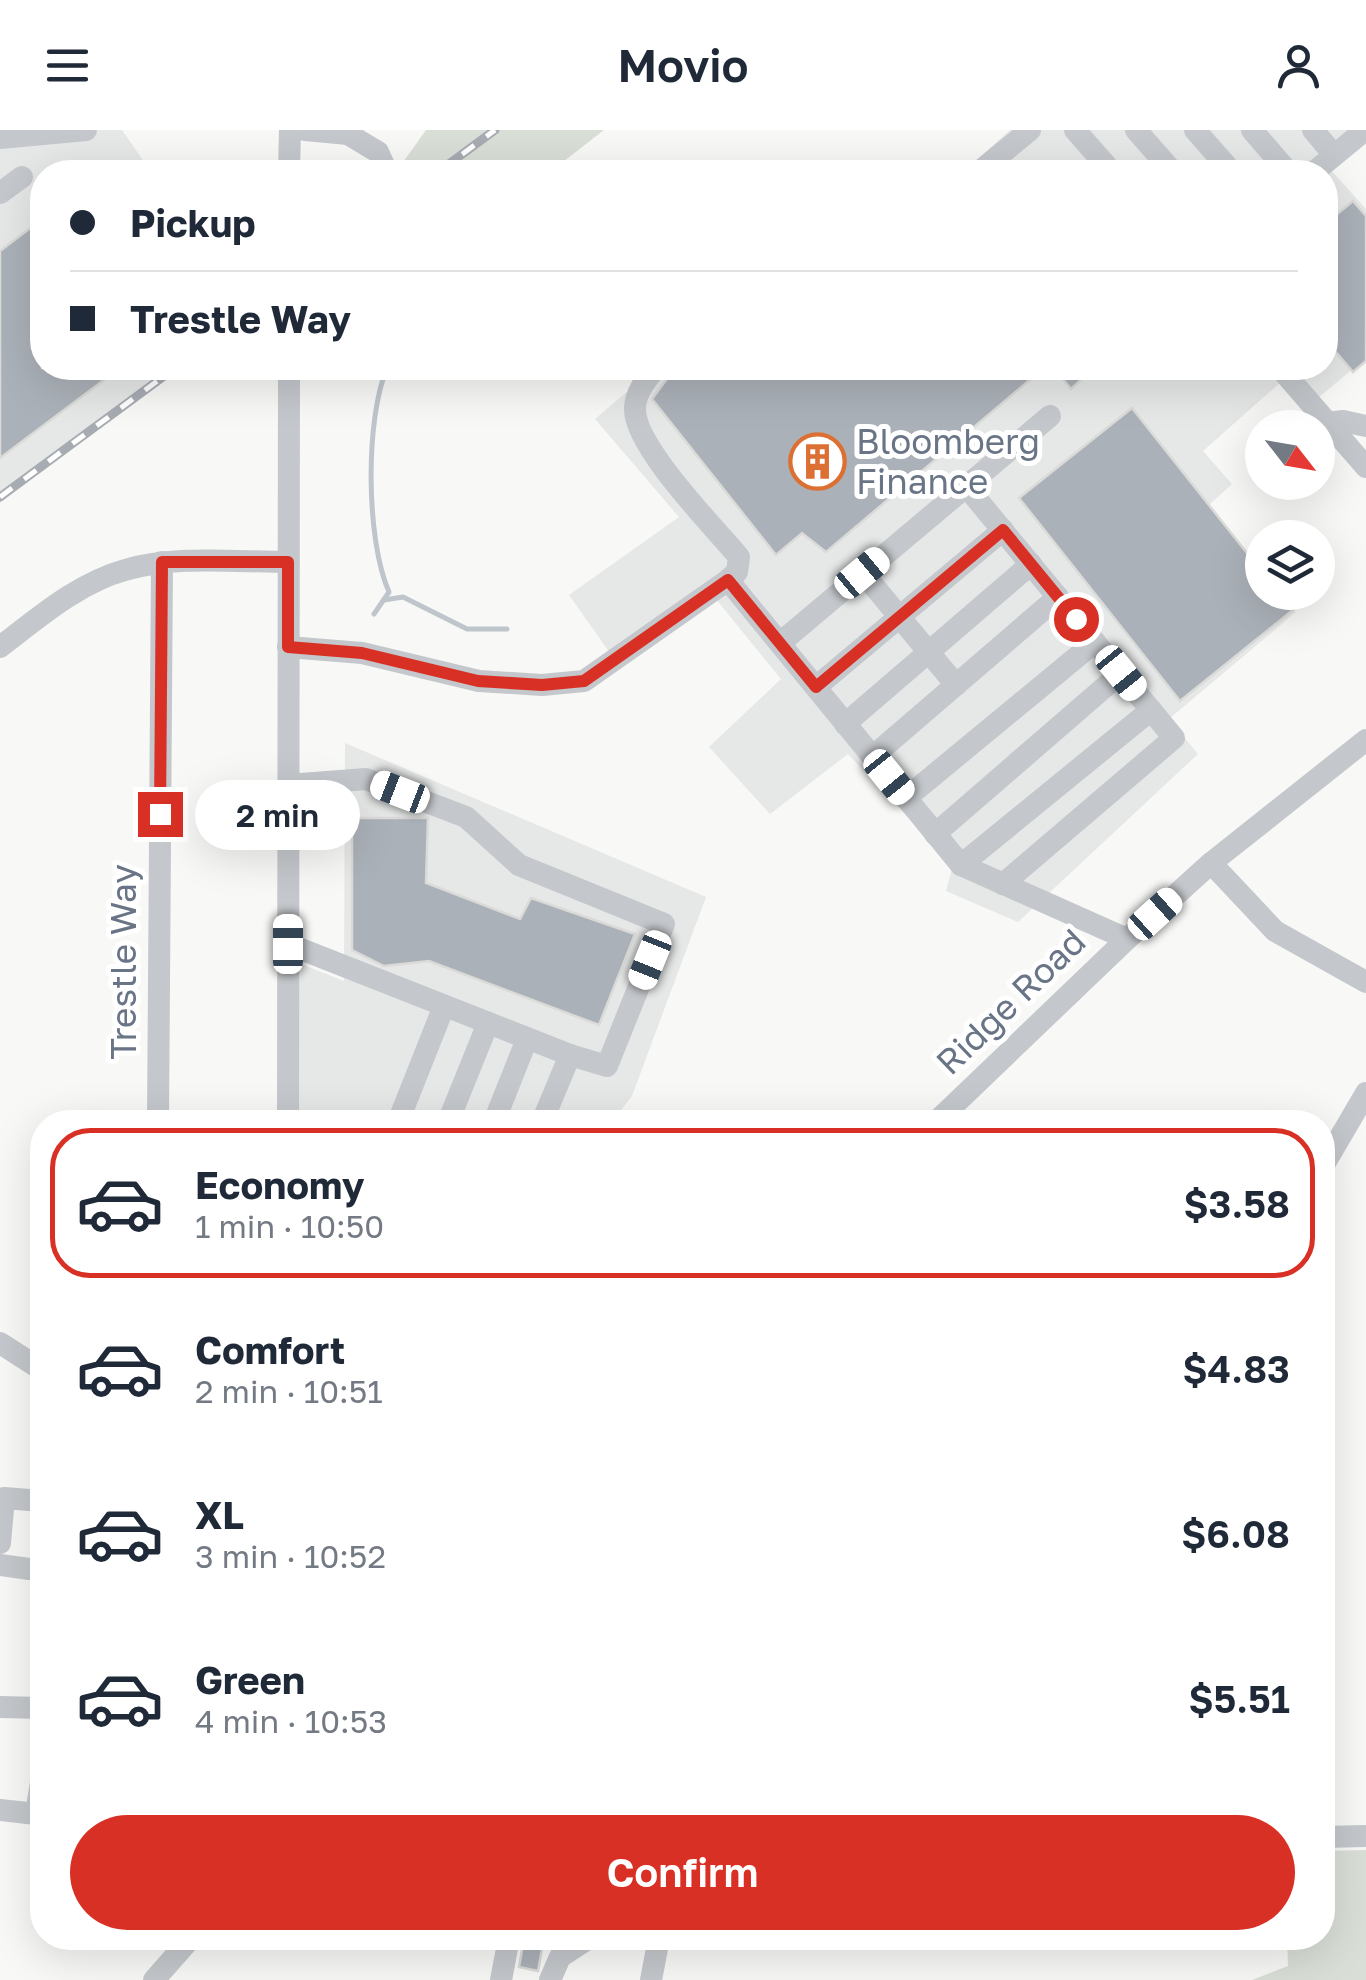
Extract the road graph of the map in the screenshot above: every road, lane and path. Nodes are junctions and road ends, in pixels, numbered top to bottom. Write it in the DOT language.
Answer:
graph roads {
  1 [pos="86,130"];
  2 [pos="290,130"];
  3 [pos="305,130"];
  4 [pos="1030,130"];
  5 [pos="1075,130"];
  6 [pos="1136,130"];
  7 [pos="1195,130"];
  8 [pos="1252,130"];
  9 [pos="1313,130"];
  10 [pos="1365,130"];
  11 [pos="349,132"];
  12 [pos="0,138"];
  13 [pos="1334,156"];
  14 [pos="290,160"];
  15 [pos="382,160"];
  16 [pos="994,160"];
  17 [pos="1101,160"];
  18 [pos="1162,160"];
  19 [pos="1221,160"];
  20 [pos="1278,160"];
  21 [pos="1329,160"];
  22 [pos="22,177"];
  23 [pos="0,193"];
  24 [pos="289,380"];
  25 [pos="648,380"];
  26 [pos="1290,380"];
  27 [pos="1317,410"];
  28 [pos="1050,416"];
  29 [pos="1335,422"];
  30 [pos="1366,426"];
  31 [pos="1335,431"];
  32 [pos="1366,468"];
  33 [pos="966,486"];
  34 [pos="1003,530"];
  35 [pos="162,562"];
  36 [pos="288,562"];
  37 [pos="1031,564"];
  38 [pos="862,573"];
  39 [pos="728,580"];
  40 [pos="1058,597"];
  41 [pos="900,617"];
  42 [pos="1095,642"];
  43 [pos="780,643"];
  44 [pos="288,647"];
  45 [pos="0,648"];
  46 [pos="929,652"];
  47 [pos="1121,673"];
  48 [pos="956,685"];
  49 [pos="816,687"];
  50 [pos="1151,710"];
  51 [pos="846,724"];
  52 [pos="1366,740"];
  53 [pos="872,756"];
  54 [pos="288,785"];
  55 [pos="906,798"];
  56 [pos="935,834"];
  57 [pos="1212,863"];
  58 [pos="960,865"];
  59 [pos="1003,884"];
  60 [pos="1127,939"];
  61 [pos="288,944"];
  62 [pos="1366,982"];
  63 [pos="444,1006"];
  64 [pos="488,1023"];
  65 [pos="527,1038"];
  66 [pos="570,1055"];
  67 [pos="1366,1093"];
  68 [pos="158,1110"];
  69 [pos="288,1110"];
  70 [pos="403,1110"];
  71 [pos="453,1110"];
  72 [pos="499,1110"];
  73 [pos="547,1110"];
  74 [pos="949,1110"];
  75 [pos="1335,1146"];
  76 [pos="0,1343"];
  77 [pos="30,1362"];
  78 [pos="30,1500"];
  79 [pos="0,1542"];
  80 [pos="0,1566"];
  81 [pos="30,1568"];
  82 [pos="0,1708"];
  83 [pos="30,1708"];
  84 [pos="0,1810"];
  85 [pos="30,1813"];
  86 [pos="1366,1836"];
  87 [pos="1335,1837"];
  88 [pos="180,1950"];
  89 [pos="507,1950"];
  90 [pos="570,1950"];
  91 [pos="657,1950"];
  92 [pos="154,1980"];
  93 [pos="501,1980"];
  94 [pos="550,1980"];
  95 [pos="652,1980"];
  1 -- 12 [label="street"];
  2 -- 14 [label="street"];
  3 -- 11 [label="street"];
  4 -- 16 [label="street"];
  5 -- 17 [label="street"];
  6 -- 18 [label="street"];
  7 -- 19 [label="street"];
  8 -- 20 [label="street"];
  9 -- 13 [label="street"];
  10 -- 13 [label="street"];
  11 -- 15 [label="street"];
  13 -- 21 [label="street"];
  22 -- 23 [label="street"];
  24 -- 36 [label="street"];
  25 -- 39 [label="street"];
  26 -- 27 [label="street"];
  28 -- 33 [label="street"];
  29 -- 30 [label="street"];
  31 -- 32 [label="street"];
  33 -- 34 [label="street"];
  33 -- 38 [label="street"];
  34 -- 37 [label="street"];
  34 -- 41 [label="street"];
  35 -- 36 [label="street"];
  35 -- 45 [label="street"];
  35 -- 68 [label="street, Trestle Way"];
  36 -- 44 [label="street"];
  37 -- 40 [label="street"];
  37 -- 46 [label="street"];
  38 -- 41 [label="street"];
  38 -- 43 [label="street"];
  39 -- 43 [label="street"];
  39 -- 44 [label="street"];
  40 -- 42 [label="street"];
  40 -- 48 [label="street"];
  41 -- 46 [label="street"];
  41 -- 49 [label="street"];
  42 -- 47 [label="street"];
  42 -- 55 [label="street"];
  43 -- 49 [label="street"];
  44 -- 54 [label="street"];
  46 -- 48 [label="street"];
  46 -- 51 [label="street"];
  47 -- 50 [label="street"];
  47 -- 56 [label="street"];
  48 -- 53 [label="street"];
  49 -- 51 [label="street"];
  50 -- 58 [label="street"];
  50 -- 59 [label="street"];
  51 -- 53 [label="street"];
  52 -- 57 [label="street, Ridge Road"];
  53 -- 55 [label="street"];
  54 -- 61 [label="street"];
  54 -- 66 [label="street"];
  55 -- 56 [label="street"];
  56 -- 58 [label="street"];
  57 -- 60 [label="street, Ridge Road"];
  57 -- 62 [label="street"];
  58 -- 59 [label="street"];
  59 -- 60 [label="street"];
  60 -- 74 [label="street, Ridge Road"];
  61 -- 63 [label="street"];
  61 -- 69 [label="street"];
  63 -- 64 [label="street"];
  63 -- 70 [label="street"];
  64 -- 65 [label="street"];
  64 -- 71 [label="street"];
  65 -- 66 [label="street"];
  65 -- 72 [label="street"];
  66 -- 73 [label="street"];
  67 -- 75 [label="street"];
  76 -- 77 [label="street"];
  78 -- 79 [label="street"];
  80 -- 81 [label="street"];
  82 -- 83 [label="street"];
  84 -- 85 [label="street"];
  86 -- 87 [label="street"];
  88 -- 92 [label="street"];
  89 -- 93 [label="street"];
  90 -- 94 [label="street"];
  91 -- 95 [label="street"];
}
